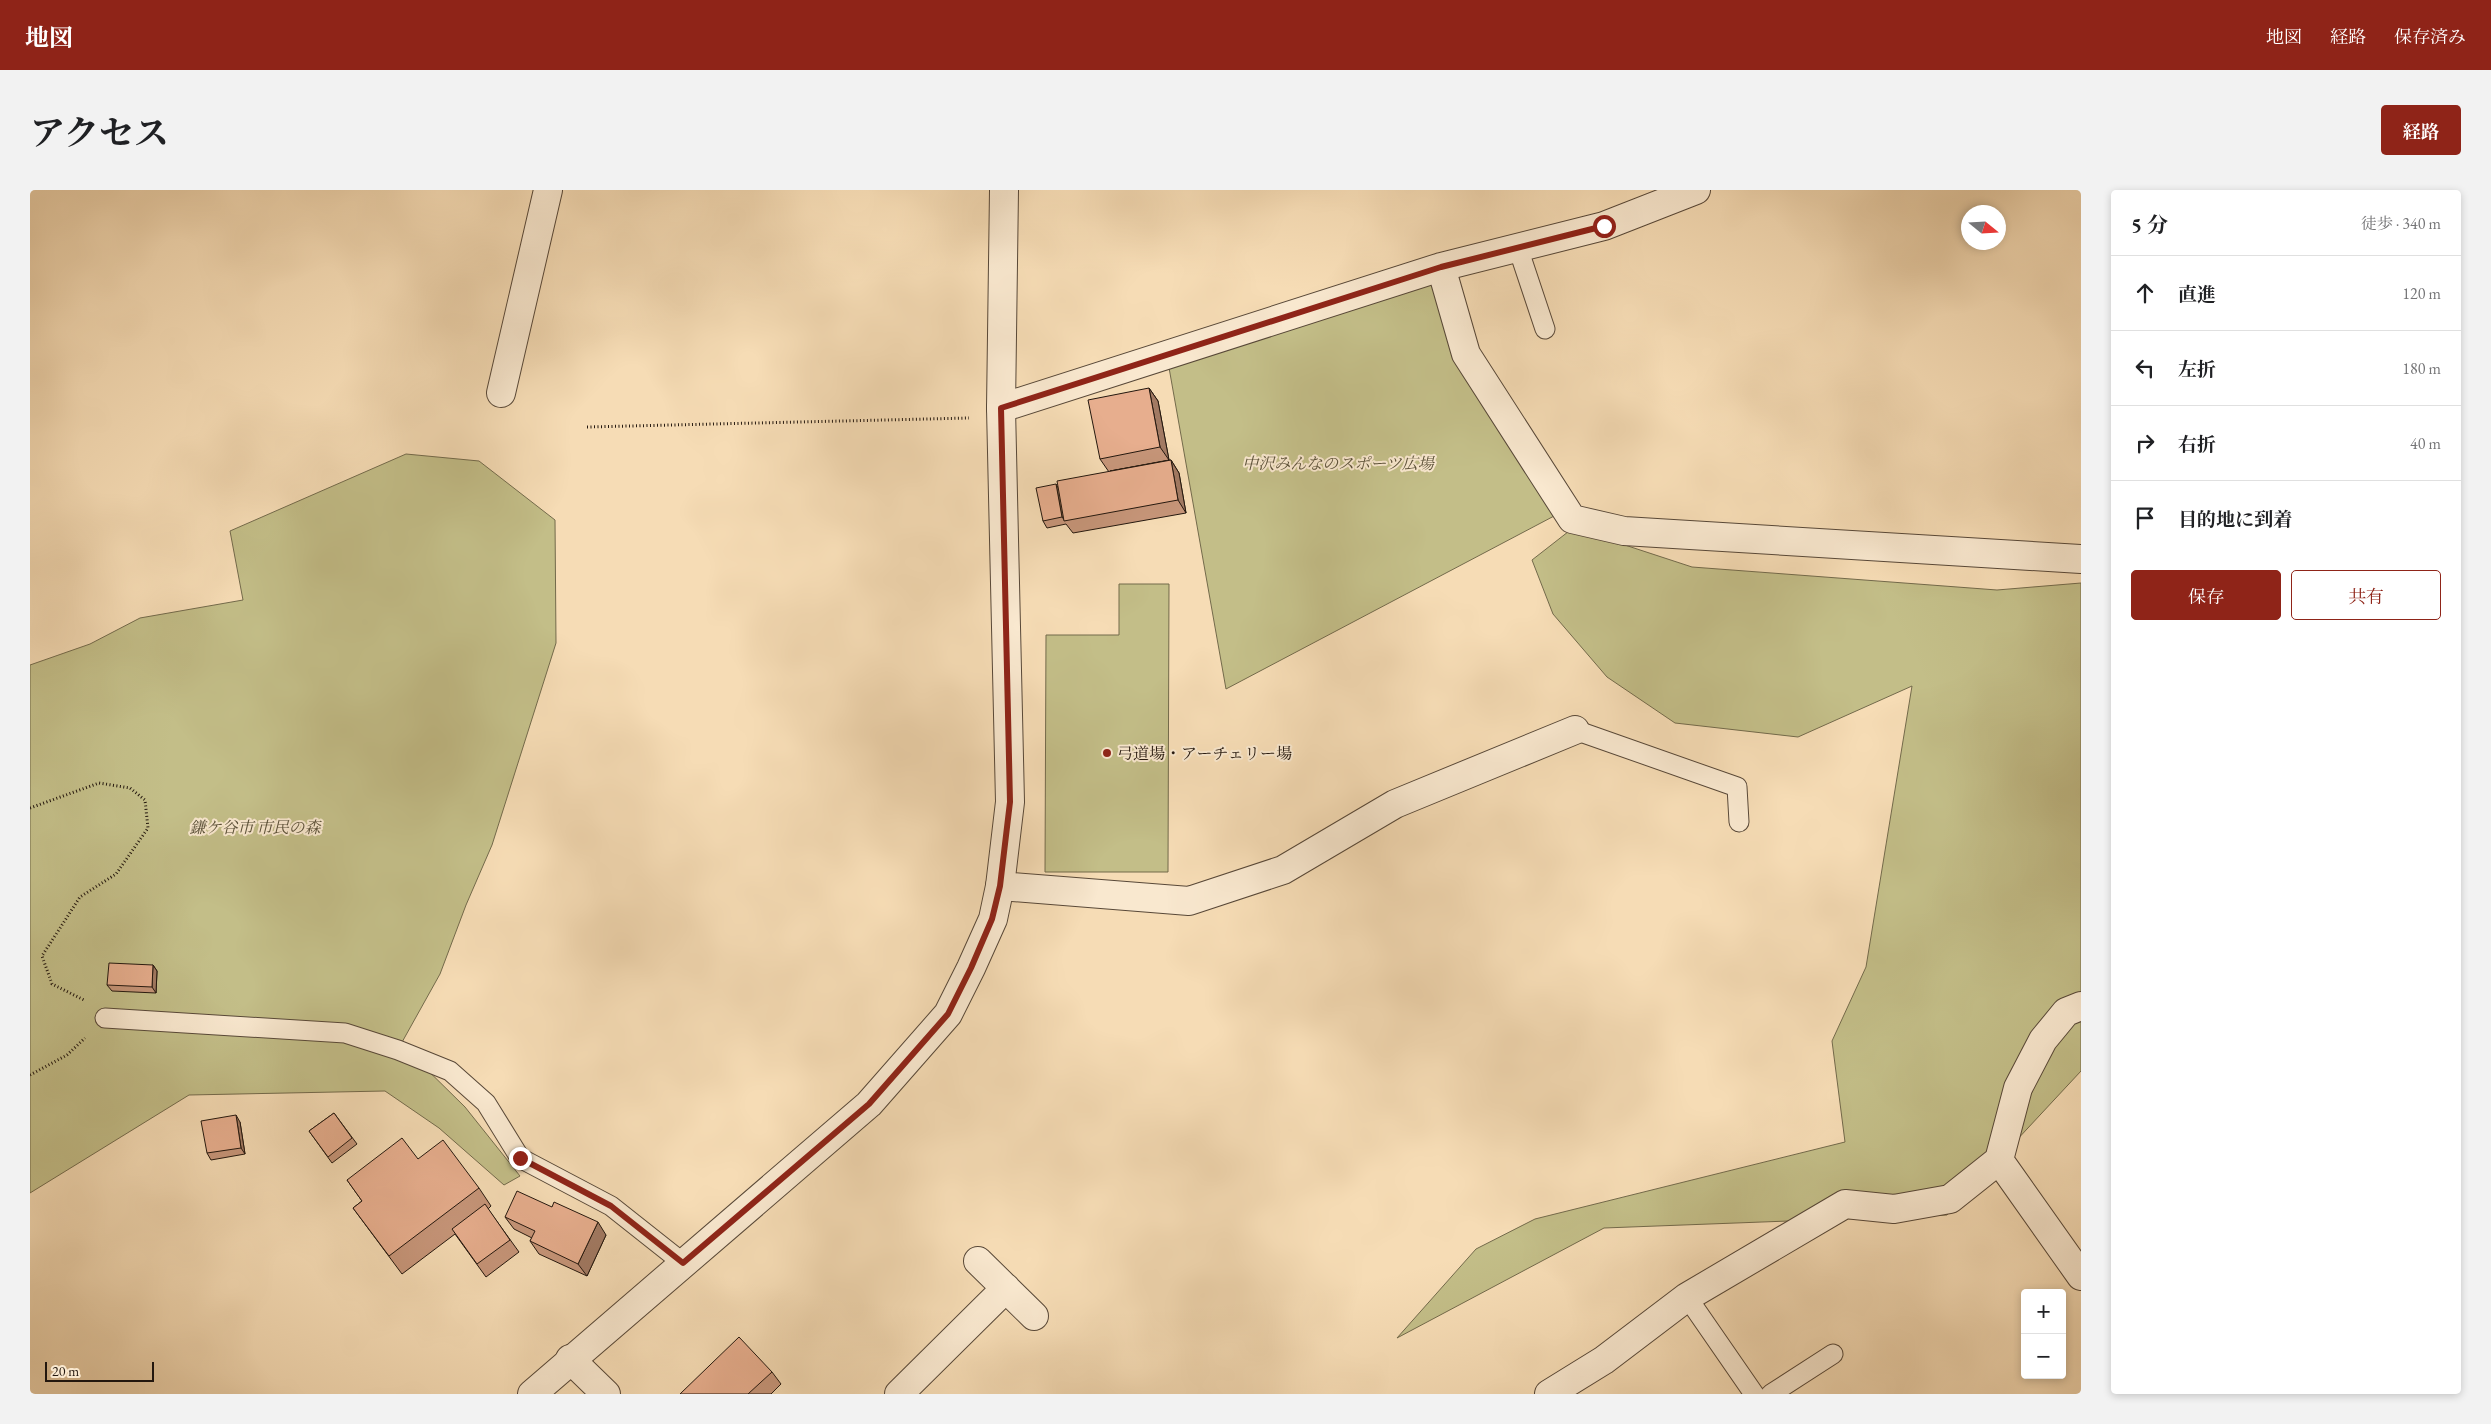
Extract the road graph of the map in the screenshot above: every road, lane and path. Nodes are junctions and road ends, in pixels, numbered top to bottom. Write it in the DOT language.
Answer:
graph roads {
  1 [pos="548,190"];
  2 [pos="1004,190"];
  3 [pos="1696,190"];
  4 [pos="1518,248"];
  5 [pos="1441,267"];
  6 [pos="1545,330"];
  7 [pos="501,393"];
  8 [pos="1001,408"];
  9 [pos="588,427"];
  10 [pos="2081,559"];
  11 [pos="1576,730"];
  12 [pos="30,808"];
  13 [pos="1739,822"];
  14 [pos="1000,886"];
  15 [pos="2081,1006"];
  16 [pos="105,1018"];
  17 [pos="30,1076"];
  18 [pos="1999,1160"];
  19 [pos="978,1260"];
  20 [pos="683,1263"];
  21 [pos="2081,1276"];
  22 [pos="1006,1288"];
  23 [pos="1687,1297"];
  24 [pos="1034,1316"];
  25 [pos="1833,1354"];
  26 [pos="570,1359"];
  27 [pos="1776,1393"];
  28 [pos="532,1394"];
  29 [pos="606,1394"];
  30 [pos="899,1394"];
  31 [pos="1549,1394"];
  32 [pos="1754,1394"];
  1 -- 7 [label="street"];
  2 -- 8 [label="street"];
  3 -- 4 [label="street"];
  4 -- 5 [label="street"];
  4 -- 6 [label="lane"];
  5 -- 8 [label="street"];
  5 -- 10 [label="street"];
  8 -- 9 [label="path"];
  8 -- 14 [label="street"];
  11 -- 13 [label="lane"];
  11 -- 14 [label="street"];
  12 -- 16 [label="path"];
  14 -- 20 [label="street"];
  15 -- 18 [label="street"];
  16 -- 17 [label="path"];
  16 -- 20 [label="lane"];
  18 -- 21 [label="street"];
  18 -- 23 [label="street"];
  19 -- 22 [label="street"];
  20 -- 26 [label="street"];
  22 -- 24 [label="street"];
  22 -- 30 [label="street"];
  23 -- 31 [label="street"];
  23 -- 32 [label="lane"];
  25 -- 27 [label="lane"];
  26 -- 28 [label="street"];
  26 -- 29 [label="street"];
}
